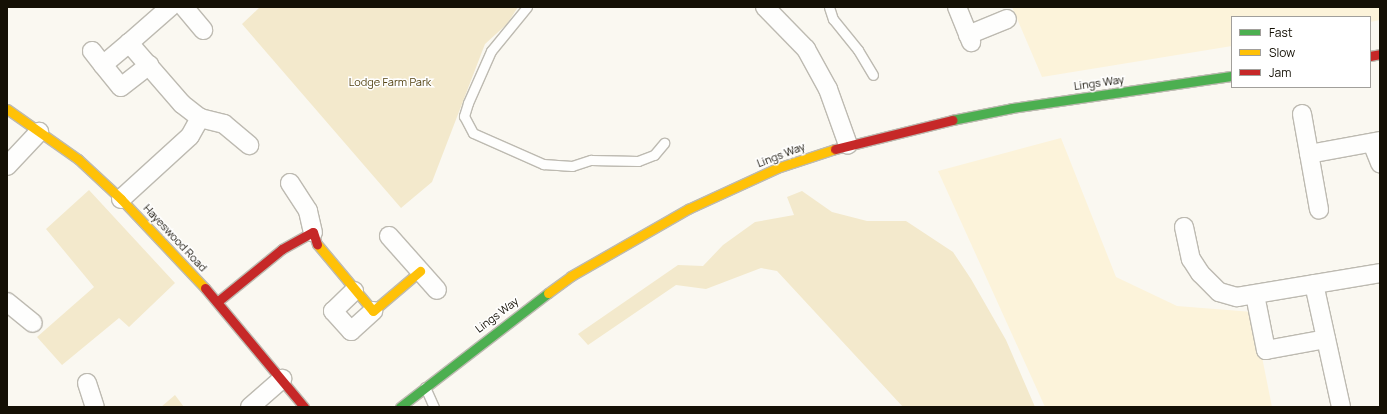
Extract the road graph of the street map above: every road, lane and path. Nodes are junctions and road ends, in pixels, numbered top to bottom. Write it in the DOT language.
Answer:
graph roads {
  1 [pos="170,7"];
  2 [pos="184,7"];
  3 [pos="527,7"];
  4 [pos="765,7"];
  5 [pos="829,7"];
  6 [pos="957,7"];
  7 [pos="1007,19"];
  8 [pos="203,30"];
  9 [pos="129,43"];
  10 [pos="92,51"];
  11 [pos="103,65"];
  12 [pos="149,65"];
  13 [pos="873,75"];
  14 [pos="1231,76"];
  15 [pos="7,109"];
  16 [pos="1302,114"];
  17 [pos="200,118"];
  18 [pos="39,132"];
  19 [pos="1376,142"];
  20 [pos="664,143"];
  21 [pos="249,145"];
  22 [pos="848,145"];
  23 [pos="1309,154"];
  24 [pos="1380,163"];
  25 [pos="7,166"];
  26 [pos="290,183"];
  27 [pos="121,199"];
  28 [pos="1318,209"];
  29 [pos="1184,227"];
  30 [pos="313,232"];
  31 [pos="389,236"];
  32 [pos="420,271"];
  33 [pos="1380,273"];
  34 [pos="1314,284"];
  35 [pos="437,290"];
  36 [pos="354,291"];
  37 [pos="1255,295"];
  38 [pos="7,302"];
  39 [pos="217,302"];
  40 [pos="374,311"];
  41 [pos="33,323"];
  42 [pos="1326,339"];
  43 [pos="282,379"];
  44 [pos="87,383"];
  45 [pos="424,386"];
  46 [pos="95,407"];
  47 [pos="250,407"];
  48 [pos="304,407"];
  49 [pos="400,407"];
  50 [pos="434,407"];
  51 [pos="1341,407"];
  1 -- 9 [label="street"];
  2 -- 8 [label="street"];
  3 -- 20 [label="lane"];
  4 -- 22 [label="street"];
  5 -- 13 [label="lane"];
  6 -- 7 [label="street"];
  9 -- 11 [label="street"];
  9 -- 12 [label="street"];
  10 -- 11 [label="street"];
  11 -- 12 [label="street"];
  12 -- 17 [label="street"];
  14 -- 22 [label="street, Lings Way"];
  15 -- 18 [label="street, Hayeswood Road"];
  16 -- 23 [label="street"];
  17 -- 21 [label="street"];
  17 -- 27 [label="street"];
  18 -- 25 [label="street"];
  18 -- 27 [label="street, Hayeswood Road"];
  19 -- 23 [label="street"];
  19 -- 24 [label="street"];
  22 -- 45 [label="street, Lings Way"];
  23 -- 28 [label="street"];
  26 -- 30 [label="street"];
  27 -- 39 [label="street, Hayeswood Road"];
  29 -- 37 [label="street"];
  30 -- 36 [label="street"];
  30 -- 39 [label="street"];
  31 -- 32 [label="street"];
  32 -- 35 [label="street"];
  32 -- 40 [label="street"];
  33 -- 34 [label="street"];
  34 -- 37 [label="street"];
  34 -- 42 [label="street"];
  36 -- 40 [label="street"];
  36 -- 40 [label="street"];
  37 -- 42 [label="street"];
  38 -- 41 [label="street"];
  39 -- 43 [label="street, Hayeswood Road"];
  42 -- 51 [label="street"];
  43 -- 47 [label="street"];
  43 -- 48 [label="street, Hayeswood Road"];
  44 -- 46 [label="street"];
  45 -- 49 [label="street, Lings Way"];
  45 -- 50 [label="lane"];
}
